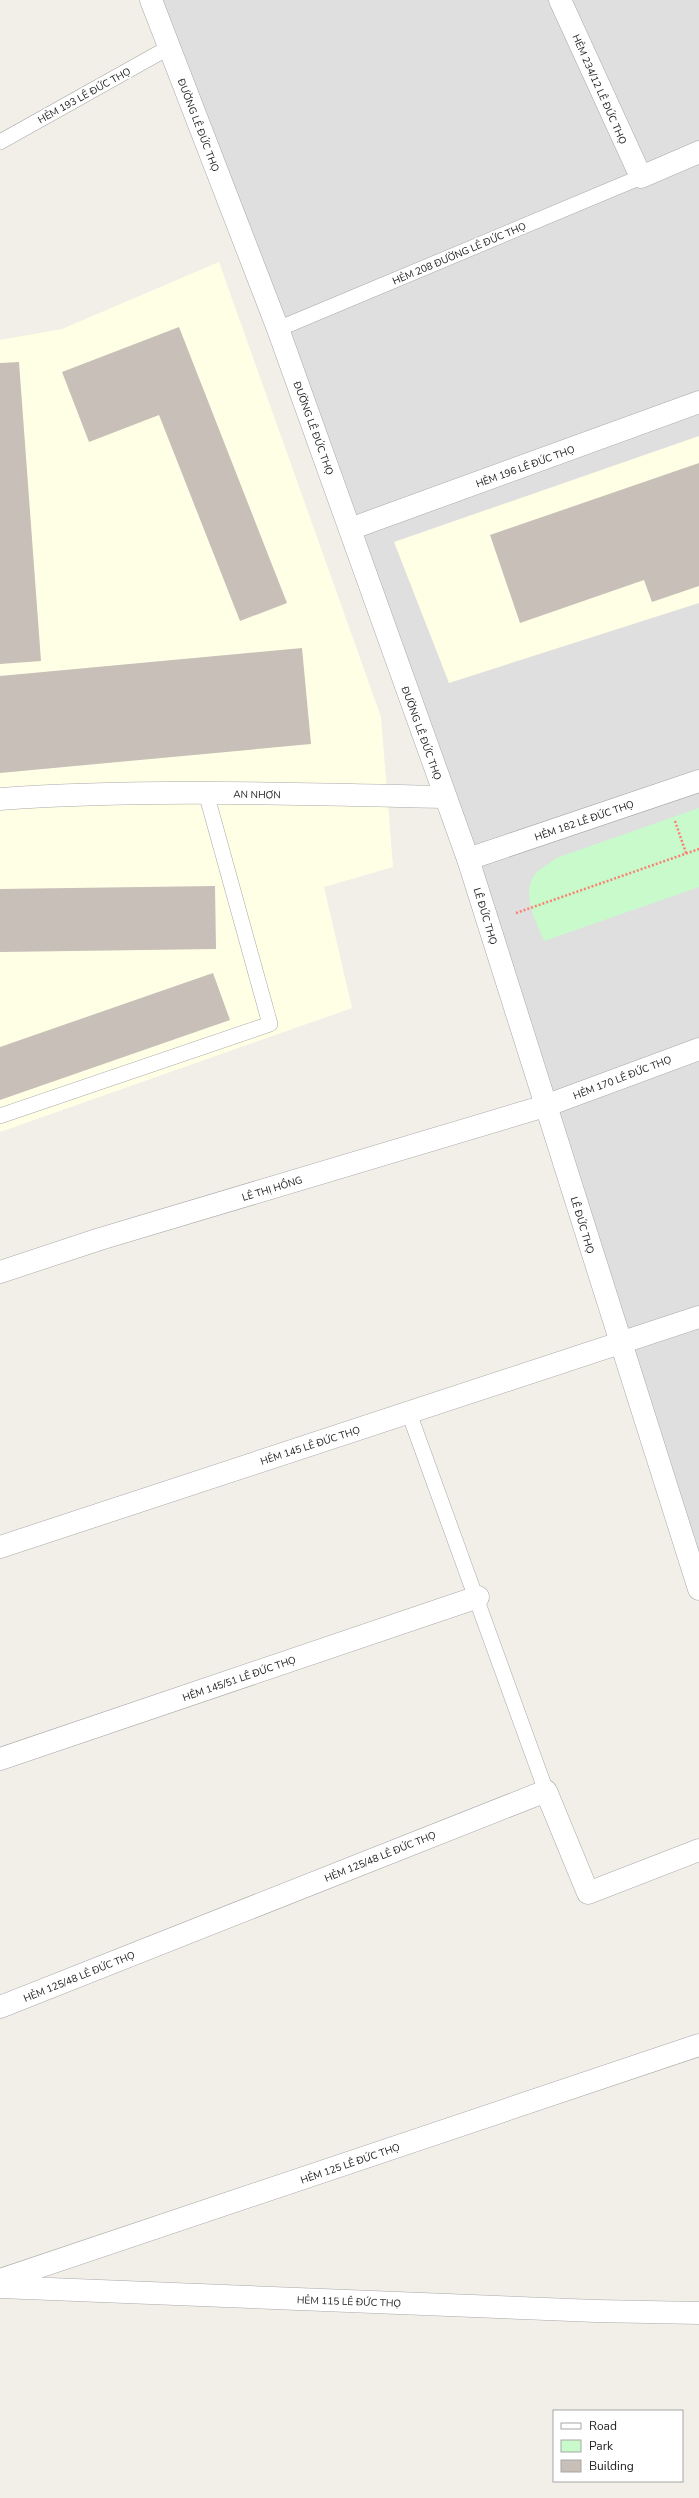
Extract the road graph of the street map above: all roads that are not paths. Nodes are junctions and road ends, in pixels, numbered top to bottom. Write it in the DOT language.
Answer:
graph roads {
  1 [pos="151,0"];
  2 [pos="560,0"];
  3 [pos="168,48"];
  4 [pos="0,142"];
  5 [pos="699,152"];
  6 [pos="641,177"];
  7 [pos="278,329"];
  8 [pos="699,402"];
  9 [pos="350,529"];
  10 [pos="699,781"];
  11 [pos="206,793"];
  12 [pos="445,798"];
  13 [pos="0,799"];
  14 [pos="468,859"];
  15 [pos="699,1049"];
  16 [pos="545,1106"];
  17 [pos="0,1116"];
  18 [pos="0,1272"];
  19 [pos="699,1317"];
  20 [pos="619,1342"];
  21 [pos="409,1413"];
  22 [pos="0,1547"];
  23 [pos="699,1589"];
  24 [pos="478,1597"];
  25 [pos="0,1759"];
  26 [pos="546,1790"];
  27 [pos="699,1850"];
  28 [pos="0,2007"];
  29 [pos="699,2045"];
  30 [pos="0,2280"];
  31 [pos="0,2288"];
  32 [pos="699,2312"];
  1 -- 3 [label="street, ĐƯỜNG LÊ ĐỨC THỌ"];
  2 -- 6 [label="street, HẺM 234/12 LÊ ĐỨC THỌ"];
  3 -- 4 [label="lane, HẺM 193 LÊ ĐỨC THỌ"];
  3 -- 7 [label="street, ĐƯỜNG LÊ ĐỨC THỌ"];
  5 -- 6 [label="street"];
  6 -- 7 [label="lane, HẺM 208 ĐƯỜNG LÊ ĐỨC THỌ"];
  7 -- 9 [label="street, ĐƯỜNG LÊ ĐỨC THỌ"];
  8 -- 9 [label="street, HẺM 196 LÊ ĐỨC THỌ"];
  9 -- 12 [label="street, ĐƯỜNG LÊ ĐỨC THỌ"];
  10 -- 14 [label="street, HẺM 182 LÊ ĐỨC THỌ"];
  11 -- 12 [label="street, AN NHƠN"];
  11 -- 13 [label="street, AN NHƠN"];
  11 -- 17 [label="lane"];
  12 -- 14 [label="street, ĐƯỜNG LÊ ĐỨC THỌ"];
  14 -- 16 [label="street, LÊ ĐỨC THỌ"];
  15 -- 16 [label="street, HẺM 170 LÊ ĐỨC THỌ"];
  16 -- 18 [label="street, LÊ THỊ HỒNG"];
  16 -- 20 [label="street, LÊ ĐỨC THỌ"];
  19 -- 20 [label="street, HẺM 145 LÊ ĐỨC THỌ"];
  20 -- 21 [label="street, HẺM 145 LÊ ĐỨC THỌ"];
  20 -- 23 [label="street, LÊ ĐỨC THỌ"];
  21 -- 22 [label="street, HẺM 145 LÊ ĐỨC THỌ"];
  21 -- 24 [label="lane"];
  24 -- 25 [label="street, HẺM 145/51 LÊ ĐỨC THỌ"];
  24 -- 26 [label="lane"];
  26 -- 27 [label="street"];
  26 -- 28 [label="street, HẺM 125/48 LÊ ĐỨC THỌ"];
  29 -- 30 [label="street, HẺM 125 LÊ ĐỨC THỌ"];
  31 -- 32 [label="street, HẺM 115 LÊ ĐỨC THỌ"];
}
